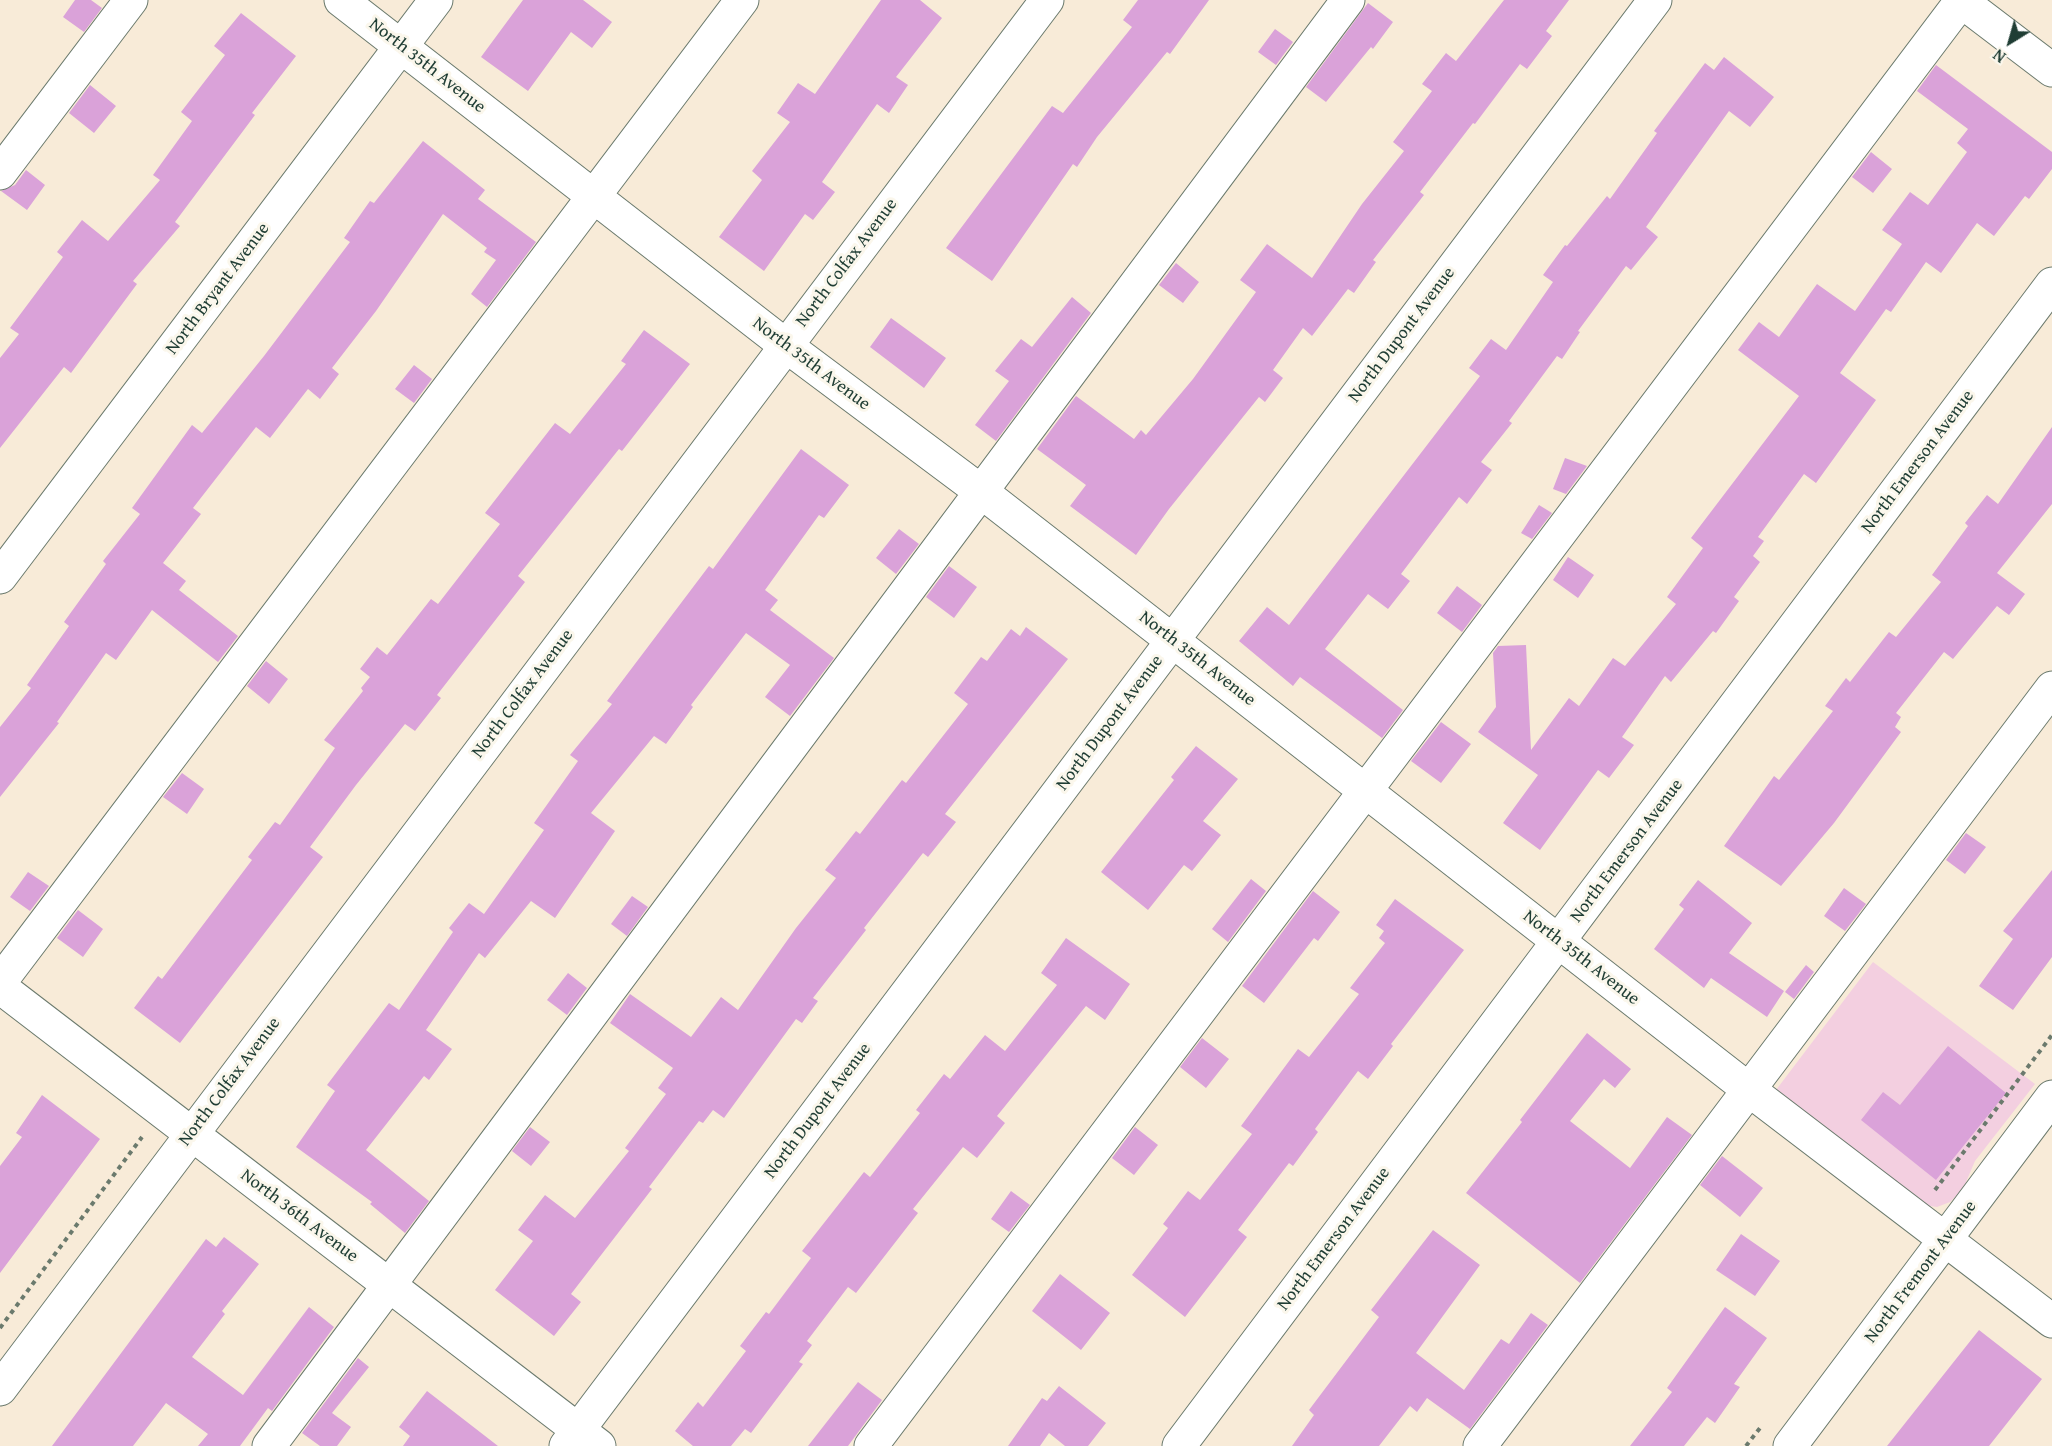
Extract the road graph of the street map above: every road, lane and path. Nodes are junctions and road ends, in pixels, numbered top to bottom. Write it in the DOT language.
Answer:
graph roads {
  1 [pos="131,0"];
  2 [pos="341,0"];
  3 [pos="436,0"];
  4 [pos="742,0"];
  5 [pos="1047,0"];
  6 [pos="1348,0"];
  7 [pos="1655,0"];
  8 [pos="1961,0"];
  9 [pos="401,46"];
  10 [pos="2052,70"];
  11 [pos="0,173"];
  12 [pos="594,197"];
  13 [pos="2052,284"];
  14 [pos="785,345"];
  15 [pos="983,492"];
  16 [pos="0,577"];
  17 [pos="1172,640"];
  18 [pos="2052,688"];
  19 [pos="1366,790"];
  20 [pos="1559,941"];
  21 [pos="0,982"];
  22 [pos="0,987"];
  23 [pos="2052,1035"];
  24 [pos="1748,1089"];
  25 [pos="2052,1097"];
  26 [pos="190,1133"];
  27 [pos="151,1135"];
  28 [pos="1928,1196"];
  29 [pos="1946,1238"];
  30 [pos="388,1284"];
  31 [pos="2052,1321"];
  32 [pos="0,1328"];
  33 [pos="0,1389"];
  34 [pos="581,1441"];
  35 [pos="269,1446"];
  36 [pos="871,1446"];
  37 [pos="1179,1446"];
  38 [pos="1480,1446"];
  39 [pos="1790,1446"];
  1 -- 11 [label="street"];
  2 -- 9 [label="street, North 35th Avenue"];
  3 -- 9 [label="street, North Bryant Avenue"];
  4 -- 12 [label="street"];
  5 -- 14 [label="street, North Colfax Avenue"];
  6 -- 15 [label="street"];
  7 -- 17 [label="street, North Dupont Avenue"];
  8 -- 10 [label="street"];
  8 -- 19 [label="street"];
  9 -- 12 [label="street, North 35th Avenue"];
  9 -- 16 [label="street, North Bryant Avenue"];
  12 -- 14 [label="street, North 35th Avenue"];
  12 -- 21 [label="street"];
  13 -- 20 [label="street, North Emerson Avenue"];
  14 -- 15 [label="street, North 35th Avenue"];
  14 -- 26 [label="street, North Colfax Avenue"];
  15 -- 17 [label="street, North 35th Avenue"];
  15 -- 30 [label="street"];
  17 -- 19 [label="street, North 35th Avenue"];
  17 -- 34 [label="street, North Dupont Avenue"];
  18 -- 24 [label="street"];
  19 -- 20 [label="street, North 35th Avenue"];
  19 -- 36 [label="street"];
  20 -- 24 [label="street, North 35th Avenue"];
  20 -- 37 [label="street, North Emerson Avenue"];
  22 -- 26 [label="street, North 36th Avenue"];
  23 -- 28 [label="path"];
  24 -- 29 [label="street, North 35th Avenue"];
  24 -- 38 [label="street"];
  25 -- 29 [label="street, North Fremont Avenue"];
  26 -- 30 [label="street, North 36th Avenue"];
  26 -- 33 [label="street, North Colfax Avenue"];
  27 -- 32 [label="path"];
  29 -- 31 [label="street, North 35th Avenue"];
  29 -- 39 [label="street, North Fremont Avenue"];
  30 -- 34 [label="street, North 36th Avenue"];
  30 -- 35 [label="street"];
}
